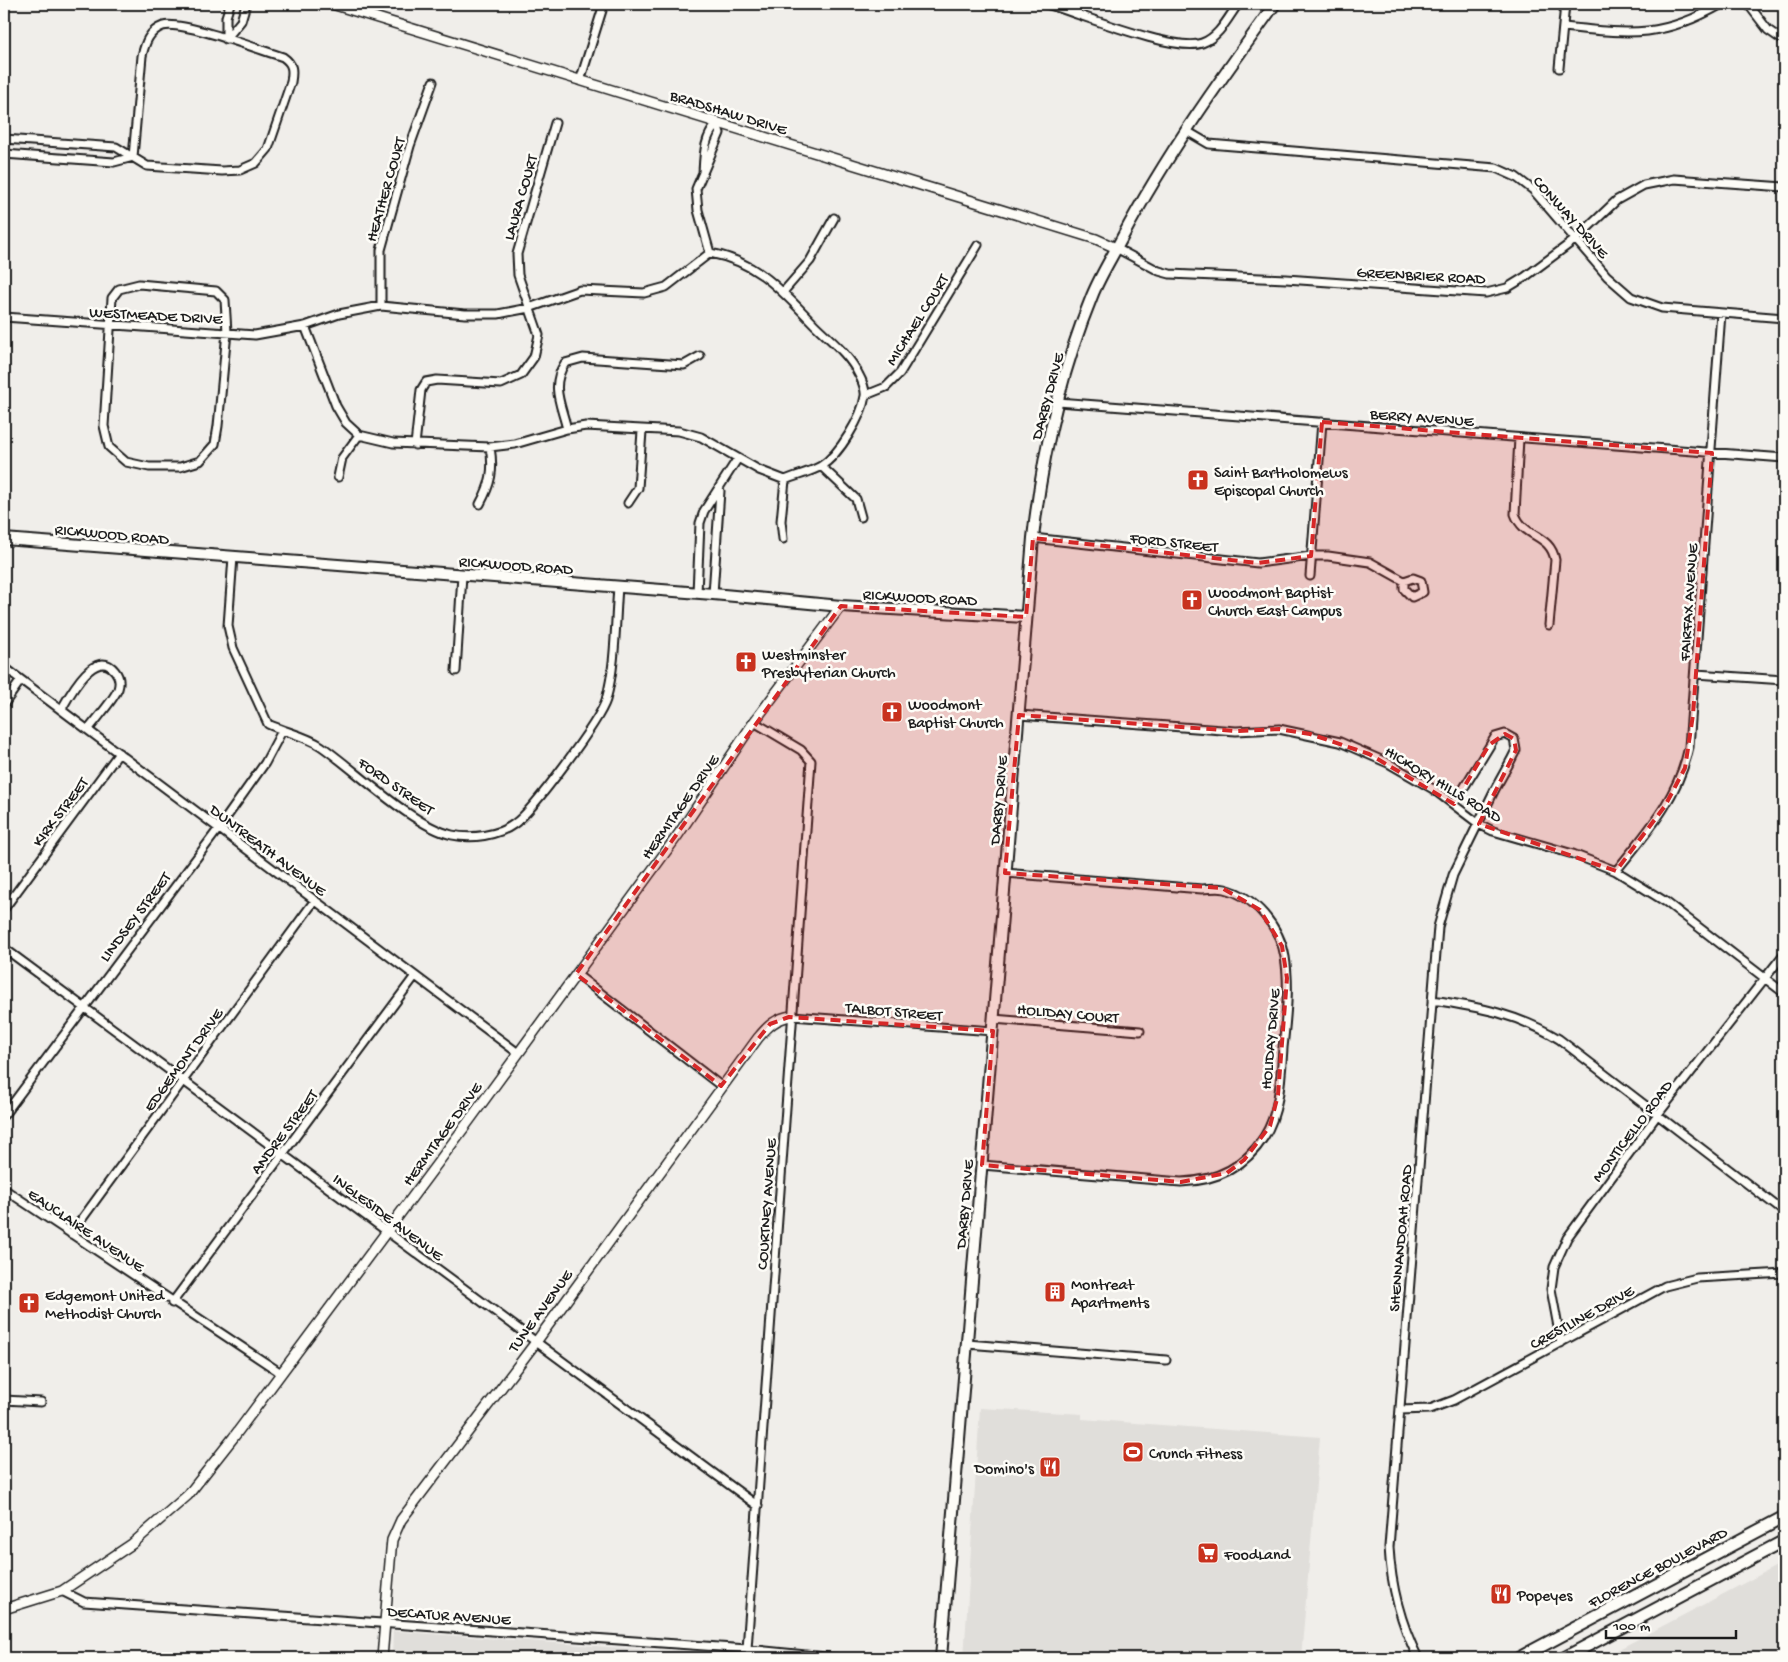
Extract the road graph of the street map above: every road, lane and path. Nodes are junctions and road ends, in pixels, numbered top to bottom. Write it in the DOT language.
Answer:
graph roads {
  1 [pos="230,4"];
  2 [pos="246,4"];
  3 [pos="332,4"];
  4 [pos="604,4"];
  5 [pos="1046,4"];
  6 [pos="1079,4"];
  7 [pos="1238,4"];
  8 [pos="1275,4"];
  9 [pos="1565,4"];
  10 [pos="1722,4"];
  11 [pos="1748,4"];
  12 [pos="1077,13"];
  13 [pos="1563,27"];
  14 [pos="226,39"];
  15 [pos="1784,41"];
  16 [pos="1559,68"];
  17 [pos="580,81"];
  18 [pos="433,82"];
  19 [pos="555,123"];
  20 [pos="717,124"];
  21 [pos="1185,130"];
  22 [pos="4,139"];
  23 [pos="4,154"];
  24 [pos="133,157"];
  25 [pos="1784,186"];
  26 [pos="834,218"];
  27 [pos="1576,239"];
  28 [pos="978,245"];
  29 [pos="1116,248"];
  30 [pos="710,253"];
  31 [pos="784,291"];
  32 [pos="381,306"];
  33 [pos="529,308"];
  34 [pos="1721,313"];
  35 [pos="4,317"];
  36 [pos="1784,318"];
  37 [pos="110,326"];
  38 [pos="305,326"];
  39 [pos="227,332"];
  40 [pos="700,356"];
  41 [pos="866,395"];
  42 [pos="1058,402"];
  43 [pos="1322,422"];
  44 [pos="567,429"];
  45 [pos="642,431"];
  46 [pos="359,435"];
  47 [pos="1519,438"];
  48 [pos="415,445"];
  49 [pos="490,447"];
  50 [pos="1712,453"];
  51 [pos="738,458"];
  52 [pos="1784,458"];
  53 [pos="821,466"];
  54 [pos="338,477"];
  55 [pos="785,480"];
  56 [pos="720,490"];
  57 [pos="628,503"];
  58 [pos="480,504"];
  59 [pos="861,517"];
  60 [pos="1033,538"];
  61 [pos="4,539"];
  62 [pos="783,539"];
  63 [pos="1311,556"];
  64 [pos="233,557"];
  65 [pos="462,575"];
  66 [pos="1310,576"];
  67 [pos="1404,580"];
  68 [pos="618,587"];
  69 [pos="697,593"];
  70 [pos="713,594"];
  71 [pos="842,606"];
  72 [pos="1026,618"];
  73 [pos="1549,625"];
  74 [pos="4,667"];
  75 [pos="456,671"];
  76 [pos="1696,674"];
  77 [pos="21,680"];
  78 [pos="1784,680"];
  79 [pos="4,704"];
  80 [pos="61,710"];
  81 [pos="1019,714"];
  82 [pos="754,722"];
  83 [pos="88,730"];
  84 [pos="282,731"];
  85 [pos="119,753"];
  86 [pos="1454,804"];
  87 [pos="1479,824"];
  88 [pos="219,828"];
  89 [pos="1616,871"];
  90 [pos="1006,873"];
  91 [pos="315,900"];
  92 [pos="4,909"];
  93 [pos="4,948"];
  94 [pos="1784,954"];
  95 [pos="576,974"];
  96 [pos="415,976"];
  97 [pos="1765,978"];
  98 [pos="1784,992"];
  99 [pos="1432,1000"];
  100 [pos="84,1007"];
  101 [pos="792,1016"];
  102 [pos="994,1019"];
  103 [pos="1140,1031"];
  104 [pos="993,1032"];
  105 [pos="518,1053"];
  106 [pos="183,1081"];
  107 [pos="721,1086"];
  108 [pos="1658,1114"];
  109 [pos="4,1115"];
  110 [pos="283,1154"];
  111 [pos="982,1165"];
  112 [pos="4,1189"];
  113 [pos="1784,1212"];
  114 [pos="387,1232"];
  115 [pos="71,1234"];
  116 [pos="1784,1273"];
  117 [pos="172,1303"];
  118 [pos="536,1342"];
  119 [pos="1561,1343"];
  120 [pos="967,1344"];
  121 [pos="1166,1360"];
  122 [pos="281,1373"];
  123 [pos="4,1400"];
  124 [pos="41,1402"];
  125 [pos="1400,1410"];
  126 [pos="758,1506"];
  127 [pos="1784,1517"];
  128 [pos="1784,1542"];
  129 [pos="62,1591"];
  130 [pos="4,1609"];
  131 [pos="385,1623"];
  132 [pos="747,1649"];
  133 [pos="382,1658"];
  134 [pos="836,1658"];
  135 [pos="942,1658"];
  136 [pos="1418,1658"];
  137 [pos="1519,1658"];
  138 [pos="1564,1658"];
  1 -- 14 [label="street"];
  2 -- 14 [label="street"];
  3 -- 17 [label="street, BRADSHAW DRIVE"];
  4 -- 17 [label="street"];
  5 -- 12 [label="street"];
  6 -- 12 [label="street"];
  7 -- 12 [label="street"];
  8 -- 21 [label="main road, DARBY DRIVE"];
  9 -- 13 [label="street"];
  10 -- 13 [label="street"];
  11 -- 15 [label="street"];
  13 -- 16 [label="street"];
  14 -- 24 [label="street"];
  14 -- 24 [label="street"];
  17 -- 20 [label="street, BRADSHAW DRIVE"];
  18 -- 32 [label="street, HEATHER COURT"];
  19 -- 33 [label="street, LAURA COURT"];
  20 -- 29 [label="street, BRADSHAW DRIVE"];
  20 -- 30 [label="street"];
  21 -- 27 [label="street, CONWAY DRIVE"];
  21 -- 29 [label="main road, DARBY DRIVE"];
  22 -- 24 [label="street"];
  23 -- 24 [label="street"];
  25 -- 27 [label="street, GREENBRIER ROAD"];
  26 -- 31 [label="street"];
  27 -- 29 [label="street, GREENBRIER ROAD"];
  27 -- 34 [label="street, CONWAY DRIVE"];
  28 -- 41 [label="street, MICHAEL COURT"];
  29 -- 42 [label="main road, DARBY DRIVE"];
  30 -- 31 [label="street"];
  30 -- 33 [label="street, WESTMEADE DRIVE"];
  31 -- 41 [label="street"];
  32 -- 33 [label="street, WESTMEADE DRIVE"];
  32 -- 38 [label="street, WESTMEADE DRIVE"];
  33 -- 48 [label="street, LAURA COURT"];
  34 -- 36 [label="street, CONWAY DRIVE"];
  34 -- 50 [label="street, FAIRFAX AVENUE"];
  35 -- 37 [label="street, WESTMEADE DRIVE"];
  37 -- 39 [label="street, WESTMEADE DRIVE"];
  37 -- 39 [label="street"];
  37 -- 39 [label="street"];
  38 -- 39 [label="street, WESTMEADE DRIVE"];
  38 -- 46 [label="street"];
  40 -- 44 [label="street"];
  41 -- 53 [label="street"];
  42 -- 43 [label="street, BERRY AVENUE"];
  42 -- 60 [label="main road, DARBY DRIVE"];
  43 -- 47 [label="street, BERRY AVENUE"];
  43 -- 63 [label="street"];
  44 -- 45 [label="street"];
  44 -- 49 [label="street"];
  45 -- 51 [label="street"];
  45 -- 57 [label="street"];
  46 -- 48 [label="street"];
  46 -- 54 [label="street"];
  47 -- 50 [label="street, BERRY AVENUE"];
  47 -- 73 [label="street"];
  48 -- 49 [label="street"];
  49 -- 58 [label="street"];
  50 -- 52 [label="street, BERRY AVENUE"];
  50 -- 76 [label="street, FAIRFAX AVENUE"];
  51 -- 55 [label="street"];
  51 -- 56 [label="street"];
  53 -- 55 [label="street"];
  53 -- 59 [label="street"];
  55 -- 62 [label="street"];
  56 -- 69 [label="street"];
  56 -- 70 [label="street"];
  60 -- 63 [label="street, FORD STREET"];
  60 -- 72 [label="main road, DARBY DRIVE"];
  61 -- 64 [label="main road, RICKWOOD ROAD"];
  63 -- 66 [label="street"];
  63 -- 67 [label="street, FORD STREET"];
  64 -- 65 [label="main road, RICKWOOD ROAD"];
  64 -- 84 [label="street, FORD STREET"];
  65 -- 68 [label="main road, RICKWOOD ROAD"];
  65 -- 75 [label="street"];
  68 -- 69 [label="main road, RICKWOOD ROAD"];
  68 -- 84 [label="street, FORD STREET"];
  69 -- 70 [label="main road, RICKWOOD ROAD"];
  70 -- 71 [label="main road, RICKWOOD ROAD"];
  71 -- 72 [label="main road, RICKWOOD ROAD"];
  71 -- 82 [label="street, HERMITAGE DRIVE"];
  72 -- 81 [label="main road, DARBY DRIVE"];
  74 -- 77 [label="street, DUNTREATH AVENUE"];
  76 -- 78 [label="street"];
  76 -- 89 [label="street, FAIRFAX AVENUE"];
  77 -- 79 [label="street"];
  77 -- 80 [label="street, DUNTREATH AVENUE"];
  80 -- 83 [label="street, DUNTREATH AVENUE"];
  80 -- 83 [label="street"];
  81 -- 86 [label="street, HICKORY HILLS ROAD"];
  81 -- 90 [label="main road, DARBY DRIVE"];
  82 -- 95 [label="street, HERMITAGE DRIVE"];
  82 -- 101 [label="street, COURTNEY AVENUE"];
  83 -- 85 [label="street, DUNTREATH AVENUE"];
  84 -- 88 [label="street, LINDSEY STREET"];
  85 -- 88 [label="street, DUNTREATH AVENUE"];
  85 -- 92 [label="street, KIRK STREET"];
  86 -- 87 [label="street, HICKORY HILLS ROAD"];
  86 -- 87 [label="street, SHENNANDOAH ROAD"];
  87 -- 89 [label="street, HICKORY HILLS ROAD"];
  87 -- 99 [label="street, SHENNANDOAH ROAD"];
  88 -- 91 [label="street, DUNTREATH AVENUE"];
  88 -- 100 [label="street, LINDSEY STREET"];
  89 -- 97 [label="street, HICKORY HILLS ROAD"];
  90 -- 102 [label="main road, DARBY DRIVE"];
  90 -- 111 [label="street, HOLIDAY DRIVE"];
  91 -- 96 [label="street, DUNTREATH AVENUE"];
  91 -- 106 [label="street, EDGEMONT DRIVE"];
  93 -- 100 [label="street, INGLESIDE AVENUE"];
  94 -- 97 [label="street, MONTICELLO ROAD"];
  95 -- 105 [label="street, HERMITAGE DRIVE"];
  95 -- 107 [label="street"];
  96 -- 105 [label="street, DUNTREATH AVENUE"];
  96 -- 110 [label="street, ANDRE STREET"];
  97 -- 98 [label="street, HICKORY HILLS ROAD"];
  97 -- 108 [label="street, MONTICELLO ROAD"];
  99 -- 108 [label="street"];
  99 -- 125 [label="street, SHENNANDOAH ROAD"];
  100 -- 106 [label="street, INGLESIDE AVENUE"];
  100 -- 109 [label="street, LINDSEY STREET"];
  101 -- 104 [label="street, TALBOT STREET"];
  101 -- 107 [label="street, TUNE AVENUE"];
  101 -- 126 [label="street, COURTNEY AVENUE"];
  102 -- 103 [label="street, HOLIDAY COURT"];
  102 -- 104 [label="main road, DARBY DRIVE"];
  104 -- 111 [label="main road, DARBY DRIVE"];
  105 -- 114 [label="street, HERMITAGE DRIVE"];
  106 -- 110 [label="street, INGLESIDE AVENUE"];
  106 -- 115 [label="street, EDGEMONT DRIVE"];
  107 -- 118 [label="street, TUNE AVENUE"];
  108 -- 113 [label="street"];
  108 -- 119 [label="street, MONTICELLO ROAD"];
  110 -- 114 [label="street, INGLESIDE AVENUE"];
  110 -- 117 [label="street, ANDRE STREET"];
  111 -- 120 [label="main road, DARBY DRIVE"];
  112 -- 115 [label="street, EAUCLAIRE AVENUE"];
  114 -- 118 [label="street, INGLESIDE AVENUE"];
  114 -- 122 [label="street, HERMITAGE DRIVE"];
  115 -- 117 [label="street, EAUCLAIRE AVENUE"];
  116 -- 119 [label="street, CRESTLINE DRIVE"];
  117 -- 122 [label="street, EAUCLAIRE AVENUE"];
  118 -- 126 [label="street, INGLESIDE AVENUE"];
  118 -- 131 [label="street, TUNE AVENUE"];
  119 -- 125 [label="street, CRESTLINE DRIVE"];
  120 -- 121 [label="street"];
  120 -- 135 [label="main road, DARBY DRIVE"];
  122 -- 129 [label="street, HERMITAGE DRIVE"];
  123 -- 124 [label="street"];
  125 -- 136 [label="street, SHENNANDOAH ROAD"];
  126 -- 132 [label="street, COURTNEY AVENUE"];
  127 -- 137 [label="highway, FLORENCE BOULEVARD"];
  128 -- 138 [label="highway"];
  129 -- 130 [label="street, HERMITAGE DRIVE"];
  129 -- 131 [label="street, DECATUR AVENUE"];
  131 -- 132 [label="street, DECATUR AVENUE"];
  131 -- 133 [label="street, TUNE AVENUE"];
  132 -- 134 [label="street, DECATUR AVENUE"];
}
